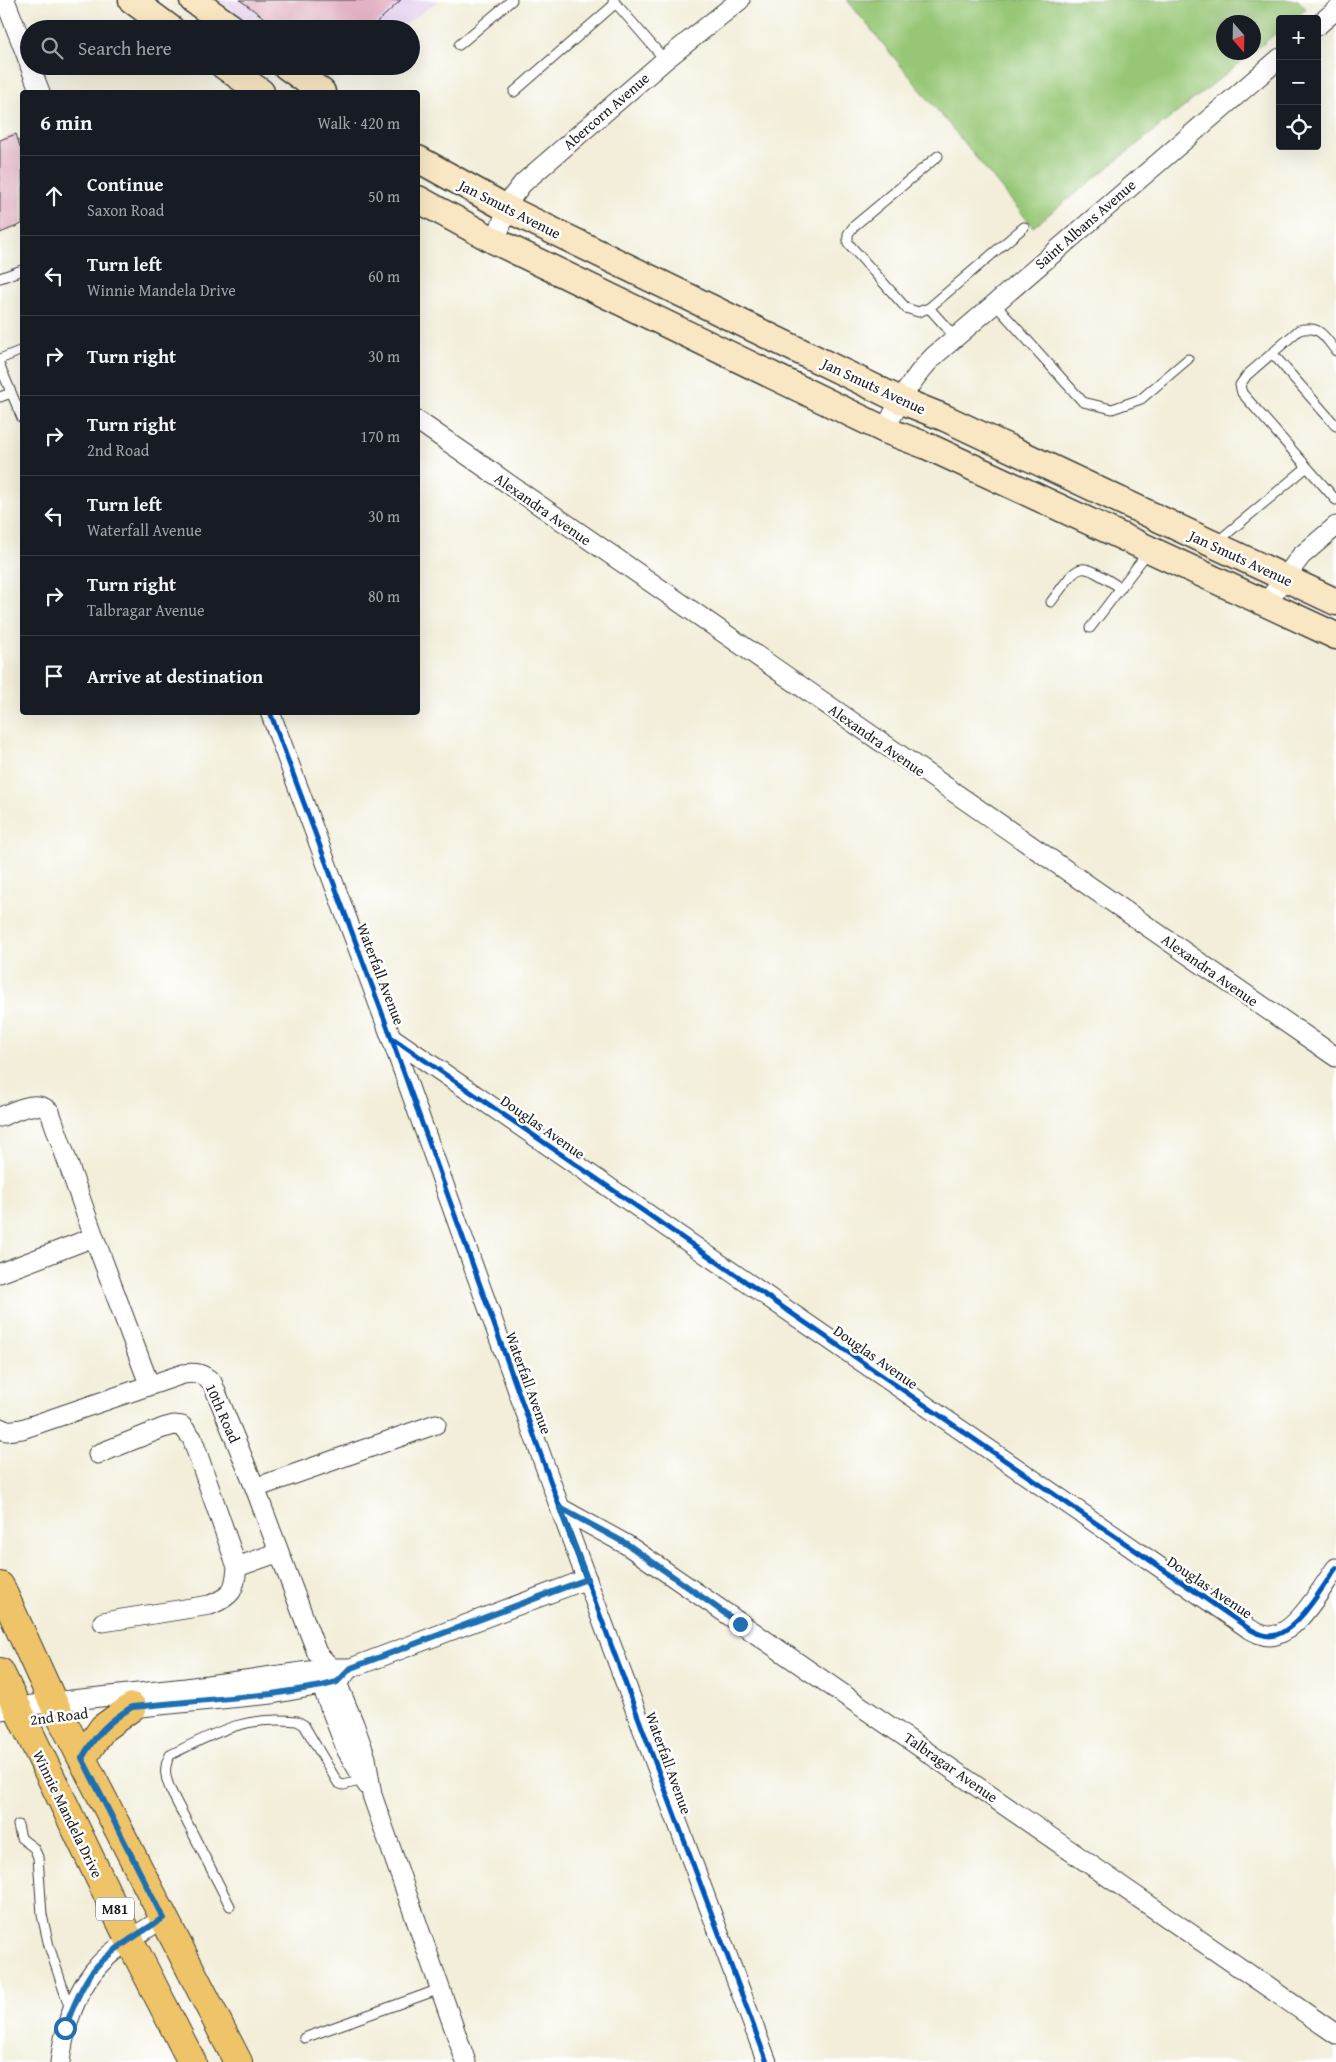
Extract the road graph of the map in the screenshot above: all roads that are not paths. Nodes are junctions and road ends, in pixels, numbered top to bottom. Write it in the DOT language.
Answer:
graph roads {
  1 [pos="5,0"];
  2 [pos="193,0"];
  3 [pos="512,0"];
  4 [pos="740,0"];
  5 [pos="138,2"];
  6 [pos="614,2"];
  7 [pos="1336,10"];
  8 [pos="160,20"];
  9 [pos="221,20"];
  10 [pos="1321,23"];
  11 [pos="20,39"];
  12 [pos="460,45"];
  13 [pos="665,60"];
  14 [pos="1278,60"];
  15 [pos="33,75"];
  16 [pos="237,75"];
  17 [pos="298,75"];
  18 [pos="39,90"];
  19 [pos="258,90"];
  20 [pos="319,90"];
  21 [pos="514,92"];
  22 [pos="938,156"];
  23 [pos="420,160"];
  24 [pos="420,200"];
  25 [pos="508,209"];
  26 [pos="1024,227"];
  27 [pos="495,241"];
  28 [pos="20,271"];
  29 [pos="0,278"];
  30 [pos="994,303"];
  31 [pos="929,308"];
  32 [pos="955,338"];
  33 [pos="20,351"];
  34 [pos="1336,351"];
  35 [pos="1272,353"];
  36 [pos="0,359"];
  37 [pos="1188,359"];
  38 [pos="0,366"];
  39 [pos="11,393"];
  40 [pos="0,397"];
  41 [pos="900,400"];
  42 [pos="20,413"];
  43 [pos="420,423"];
  44 [pos="1336,426"];
  45 [pos="885,430"];
  46 [pos="1307,467"];
  47 [pos="1336,500"];
  48 [pos="1336,526"];
  49 [pos="1214,544"];
  50 [pos="1150,549"];
  51 [pos="1284,578"];
  52 [pos="1121,588"];
  53 [pos="1051,602"];
  54 [pos="1336,602"];
  55 [pos="1266,603"];
  56 [pos="1090,628"];
  57 [pos="1336,636"];
  58 [pos="271,715"];
  59 [pos="391,1037"];
  60 [pos="1336,1057"];
  61 [pos="0,1117"];
  62 [pos="94,1237"];
  63 [pos="0,1273"];
  64 [pos="149,1384"];
  65 [pos="436,1424"];
  66 [pos="0,1428"];
  67 [pos="98,1454"];
  68 [pos="255,1488"];
  69 [pos="560,1508"];
  70 [pos="279,1552"];
  71 [pos="237,1567"];
  72 [pos="1336,1568"];
  73 [pos="587,1579"];
  74 [pos="0,1586"];
  75 [pos="103,1622"];
  76 [pos="0,1672"];
  77 [pos="325,1672"];
  78 [pos="132,1707"];
  79 [pos="56,1708"];
  80 [pos="10,1715"];
  81 [pos="82,1758"];
  82 [pos="368,1787"];
  83 [pos="18,1825"];
  84 [pos="230,1906"];
  85 [pos="163,1918"];
  86 [pos="130,1941"];
  87 [pos="440,1989"];
  88 [pos="71,2012"];
  89 [pos="1336,2034"];
  90 [pos="304,2038"];
  91 [pos="60,2062"];
  92 [pos="192,2062"];
  93 [pos="238,2062"];
  94 [pos="466,2062"];
  95 [pos="767,2062"];
  1 -- 11 [label="street"];
  2 -- 9 [label="main road"];
  3 -- 12 [label="lane"];
  4 -- 13 [label="street, Abercorn Avenue"];
  5 -- 8 [label="main road"];
  6 -- 13 [label="lane"];
  6 -- 21 [label="lane"];
  7 -- 10 [label="street"];
  13 -- 25 [label="street, Abercorn Avenue"];
  14 -- 30 [label="street, Saint Albans Avenue"];
  15 -- 18 [label="street"];
  16 -- 19 [label="main road"];
  17 -- 20 [label="main road"];
  22 -- 31 [label="lane"];
  23 -- 25 [label="main road, Jan Smuts Avenue"];
  24 -- 27 [label="main road, Jan Smuts Avenue"];
  25 -- 27 [label="street, Abercorn Avenue"];
  25 -- 41 [label="main road, Jan Smuts Avenue"];
  26 -- 31 [label="lane"];
  27 -- 45 [label="main road, Jan Smuts Avenue"];
  28 -- 29 [label="lane"];
  30 -- 32 [label="street, Saint Albans Avenue"];
  30 -- 37 [label="lane"];
  31 -- 32 [label="lane"];
  32 -- 41 [label="street, Saint Albans Avenue"];
  33 -- 36 [label="lane"];
  34 -- 35 [label="lane"];
  35 -- 44 [label="lane"];
  35 -- 46 [label="lane"];
  38 -- 39 [label="lane"];
  39 -- 40 [label="lane"];
  39 -- 42 [label="lane"];
  41 -- 45 [label="street, Saint Albans Avenue"];
  41 -- 49 [label="main road, Jan Smuts Avenue"];
  43 -- 60 [label="street, Alexandra Avenue"];
  45 -- 50 [label="main road, Jan Smuts Avenue"];
  46 -- 47 [label="lane"];
  46 -- 49 [label="lane"];
  48 -- 51 [label="street"];
  49 -- 51 [label="main road, Jan Smuts Avenue"];
  50 -- 52 [label="lane"];
  50 -- 55 [label="main road, Jan Smuts Avenue"];
  51 -- 54 [label="main road, Jan Smuts Avenue"];
  51 -- 55 [label="street"];
  52 -- 53 [label="lane"];
  52 -- 56 [label="lane"];
  55 -- 57 [label="main road, Jan Smuts Avenue"];
  58 -- 59 [label="street, Waterfall Avenue"];
  59 -- 69 [label="street, Waterfall Avenue"];
  59 -- 72 [label="street, Douglas Avenue"];
  61 -- 62 [label="street"];
  62 -- 63 [label="street"];
  62 -- 64 [label="street"];
  64 -- 66 [label="street, 10th Road"];
  64 -- 68 [label="street, 10th Road"];
  65 -- 68 [label="street"];
  67 -- 71 [label="street"];
  68 -- 70 [label="street, 10th Road"];
  69 -- 73 [label="street, Waterfall Avenue"];
  69 -- 89 [label="street, Talbragar Avenue"];
  70 -- 71 [label="street"];
  70 -- 77 [label="street, 10th Road"];
  71 -- 75 [label="street"];
  73 -- 77 [label="street, 2nd Road"];
  73 -- 95 [label="street, Waterfall Avenue"];
  74 -- 79 [label="main road, M81"];
  76 -- 80 [label="main road, Winnie Mandela Drive / M81"];
  77 -- 78 [label="street, 2nd Road"];
  77 -- 79 [label="street, 2nd Road"];
  77 -- 82 [label="street, 10th Road"];
  78 -- 79 [label="street, 2nd Road"];
  78 -- 81 [label="main road"];
  79 -- 80 [label="street, 2nd Road"];
  79 -- 81 [label="main road, M81"];
  80 -- 86 [label="main road, Winnie Mandela Drive / M81"];
  81 -- 85 [label="main road, M81"];
  82 -- 84 [label="lane"];
  82 -- 87 [label="street, 10th Road"];
  83 -- 88 [label="lane"];
  85 -- 86 [label="street"];
  85 -- 93 [label="main road, M81"];
  86 -- 88 [label="street"];
  86 -- 92 [label="main road, Winnie Mandela Drive / M81"];
  87 -- 90 [label="lane"];
  87 -- 94 [label="street, 10th Road"];
  88 -- 91 [label="street"];
}
